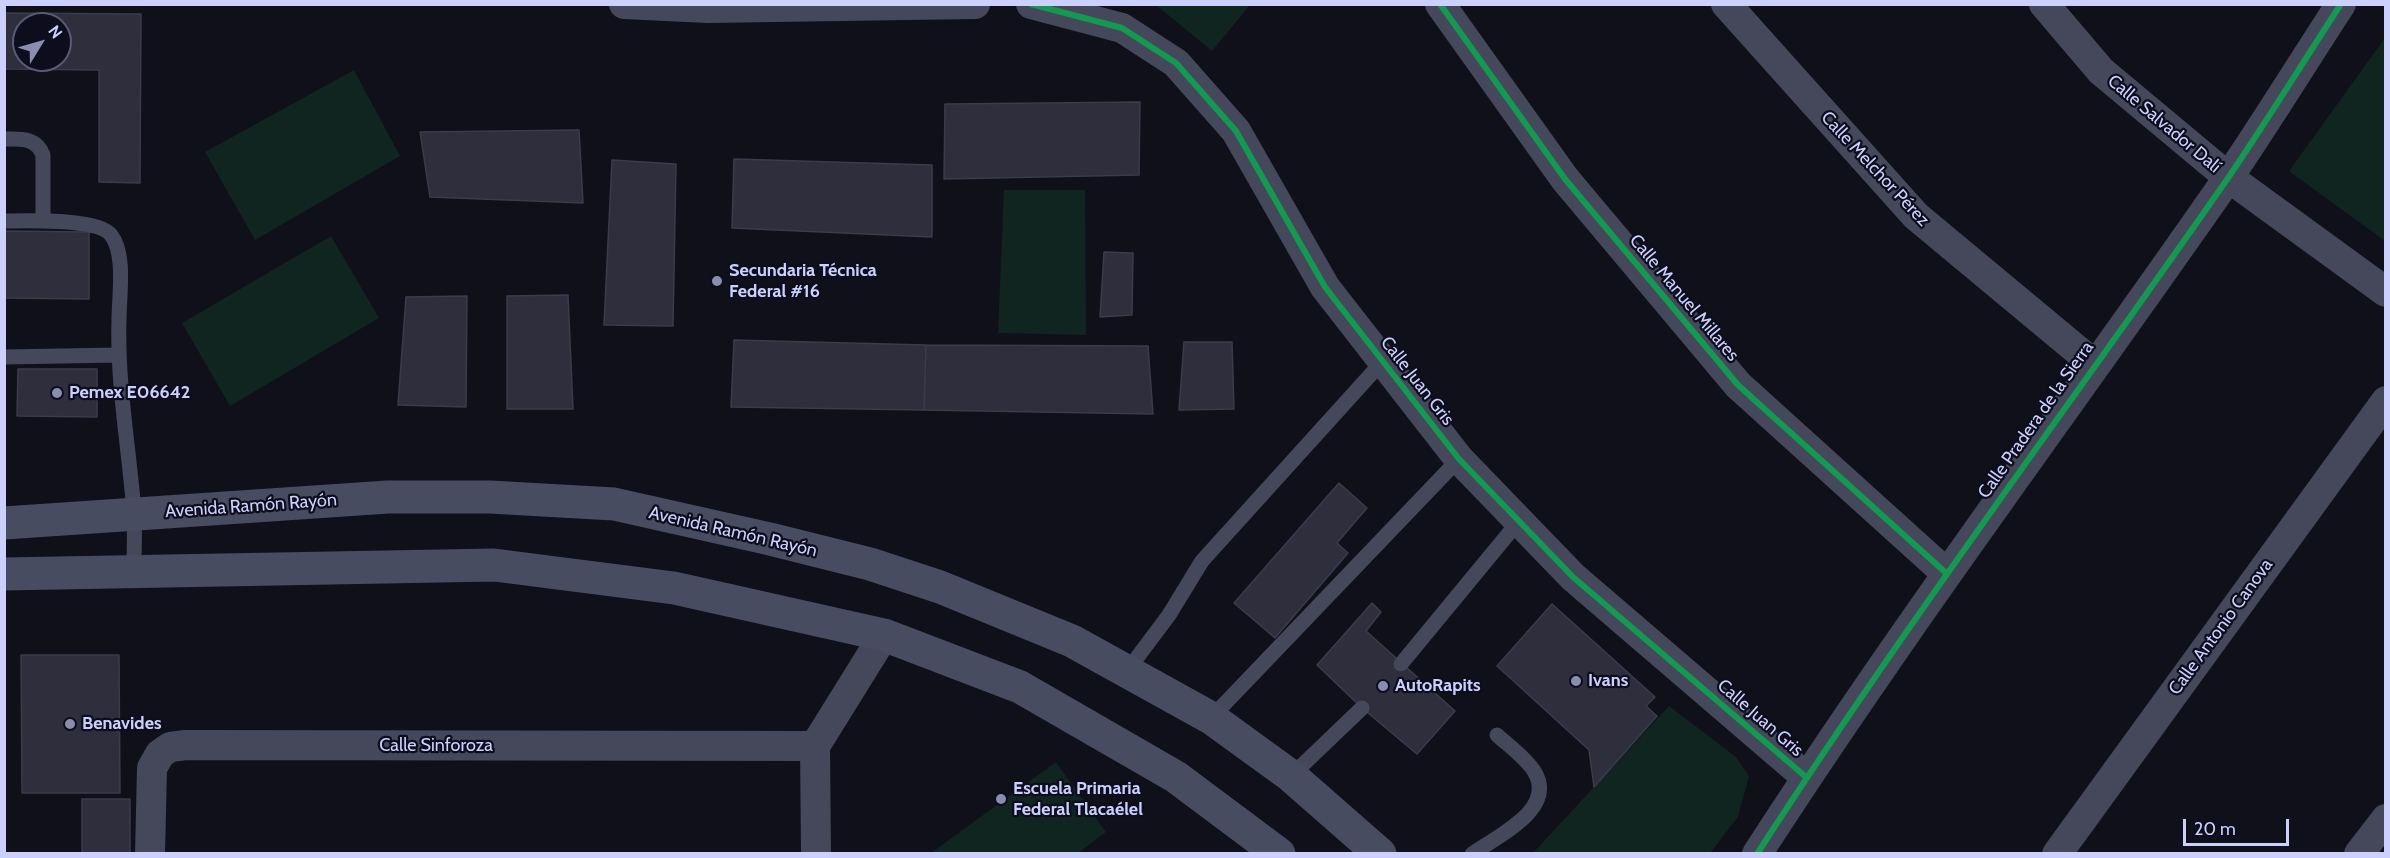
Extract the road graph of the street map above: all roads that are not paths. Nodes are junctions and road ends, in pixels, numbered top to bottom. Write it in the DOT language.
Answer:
graph roads {
  1 [pos="624,4"];
  2 [pos="975,4"];
  3 [pos="1031,4"];
  4 [pos="1440,4"];
  5 [pos="1726,4"];
  6 [pos="2044,4"];
  7 [pos="2341,4"];
  8 [pos="708,6"];
  9 [pos="4,139"];
  10 [pos="2228,177"];
  11 [pos="4,220"];
  12 [pos="43,221"];
  13 [pos="2385,292"];
  14 [pos="118,355"];
  15 [pos="4,357"];
  16 [pos="1383,361"];
  17 [pos="2094,364"];
  18 [pos="2385,401"];
  19 [pos="1459,459"];
  20 [pos="134,514"];
  21 [pos="1519,521"];
  22 [pos="4,523"];
  23 [pos="134,571"];
  24 [pos="1946,573"];
  25 [pos="4,574"];
  26 [pos="884,635"];
  27 [pos="1401,664"];
  28 [pos="1127,671"];
  29 [pos="1362,708"];
  30 [pos="1211,718"];
  31 [pos="1497,735"];
  32 [pos="815,746"];
  33 [pos="1291,776"];
  34 [pos="1806,777"];
  35 [pos="2385,819"];
  36 [pos="150,854"];
  37 [pos="816,854"];
  38 [pos="1279,854"];
  39 [pos="1380,854"];
  40 [pos="1472,854"];
  41 [pos="1757,854"];
  42 [pos="2057,854"];
  43 [pos="2359,854"];
  1 -- 8 [label="street"];
  2 -- 8 [label="street"];
  3 -- 16 [label="street, Calle Juan Gris"];
  4 -- 24 [label="street, Calle Manuel Millares"];
  5 -- 17 [label="street, Calle Melchor Pérez"];
  6 -- 10 [label="street, Calle Salvador Dalí"];
  7 -- 10 [label="street, Calle Pradera de la Sierra"];
  9 -- 12 [label="lane"];
  10 -- 13 [label="street, Calle Salvador Dalí"];
  10 -- 17 [label="street, Calle Pradera de la Sierra"];
  11 -- 12 [label="lane"];
  12 -- 14 [label="lane"];
  14 -- 15 [label="lane"];
  14 -- 20 [label="lane"];
  16 -- 19 [label="street, Calle Juan Gris"];
  16 -- 28 [label="lane"];
  17 -- 24 [label="street, Calle Pradera de la Sierra"];
  18 -- 42 [label="street, Calle Antonio Canova"];
  19 -- 21 [label="street, Calle Juan Gris"];
  19 -- 30 [label="lane"];
  20 -- 22 [label="main road, Avenida Ramón Rayón"];
  20 -- 23 [label="lane"];
  20 -- 28 [label="main road, Avenida Ramón Rayón"];
  21 -- 27 [label="lane"];
  21 -- 34 [label="street, Calle Juan Gris"];
  23 -- 25 [label="main road"];
  23 -- 26 [label="main road"];
  24 -- 34 [label="street, Calle Pradera de la Sierra"];
  26 -- 32 [label="street"];
  26 -- 38 [label="main road"];
  28 -- 30 [label="main road, Avenida Ramón Rayón"];
  29 -- 33 [label="lane"];
  30 -- 33 [label="main road, Avenida Ramón Rayón"];
  31 -- 40 [label="lane"];
  32 -- 36 [label="street, Calle Sinforoza"];
  32 -- 37 [label="street"];
  33 -- 39 [label="main road, Avenida Ramón Rayón"];
  34 -- 41 [label="street, Calle Pradera de la Sierra"];
  35 -- 43 [label="street"];
}
